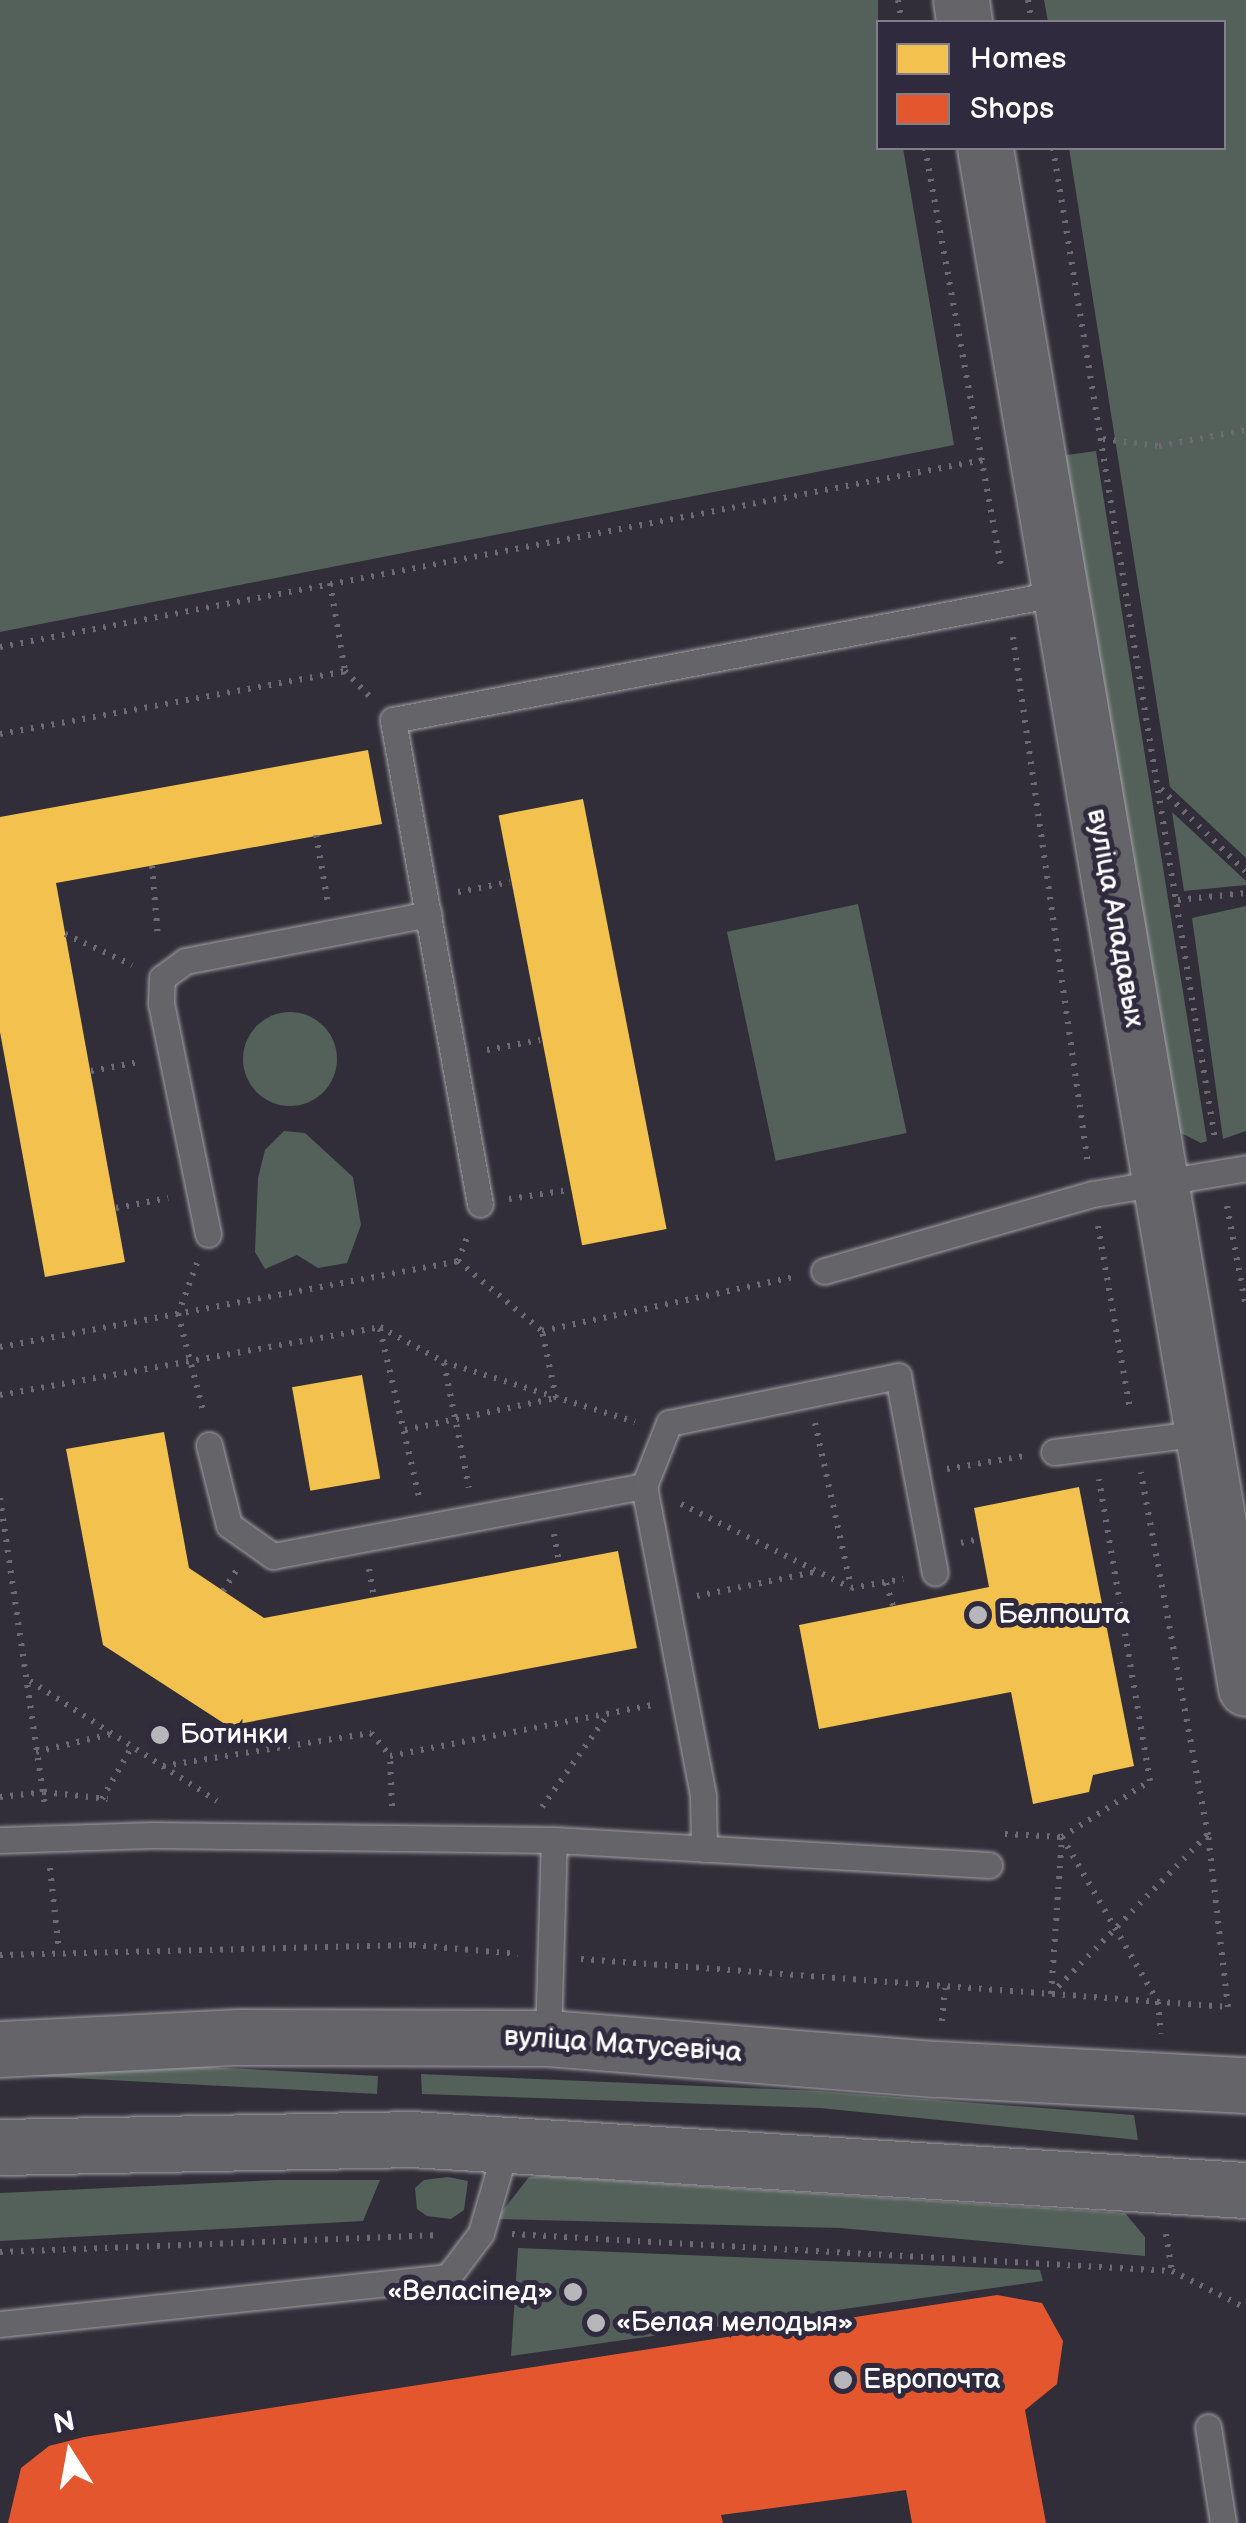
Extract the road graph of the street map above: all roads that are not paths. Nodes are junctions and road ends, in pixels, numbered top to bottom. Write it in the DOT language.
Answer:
graph roads {
  1 [pos="985,150"];
  2 [pos="1034,598"];
  3 [pos="426,906"];
  4 [pos="1233,1170"];
  5 [pos="1161,1182"];
  6 [pos="480,1204"];
  7 [pos="208,1234"];
  8 [pos="824,1271"];
  9 [pos="1203,1433"];
  10 [pos="210,1446"];
  11 [pos="1054,1452"];
  12 [pos="644,1486"];
  13 [pos="935,1573"];
  14 [pos="1246,1688"];
  15 [pos="0,1840"];
  16 [pos="554,1840"];
  17 [pos="704,1849"];
  18 [pos="989,1865"];
  19 [pos="548,2038"];
  20 [pos="0,2049"];
  21 [pos="1246,2085"];
  22 [pos="507,2143"];
  23 [pos="0,2147"];
  24 [pos="1246,2190"];
  25 [pos="0,2324"];
  26 [pos="1208,2427"];
  27 [pos="1222,2523"];
  1 -- 2 [label="main road, вуліца Аладавых"];
  2 -- 3 [label="lane"];
  2 -- 5 [label="main road, вуліца Аладавых"];
  3 -- 6 [label="lane"];
  3 -- 7 [label="lane"];
  4 -- 5 [label="lane"];
  5 -- 8 [label="lane"];
  5 -- 9 [label="main road, вуліца Аладавых"];
  9 -- 11 [label="lane"];
  9 -- 14 [label="main road, вуліца Аладавых"];
  10 -- 12 [label="lane"];
  12 -- 13 [label="lane"];
  12 -- 17 [label="lane"];
  15 -- 16 [label="lane"];
  16 -- 17 [label="lane"];
  16 -- 19 [label="lane"];
  17 -- 18 [label="lane"];
  19 -- 20 [label="main road, вуліца Матусевіча"];
  19 -- 21 [label="main road, вуліца Матусевіча"];
  22 -- 23 [label="main road"];
  22 -- 24 [label="main road"];
  22 -- 25 [label="lane"];
  26 -- 27 [label="lane"];
}
